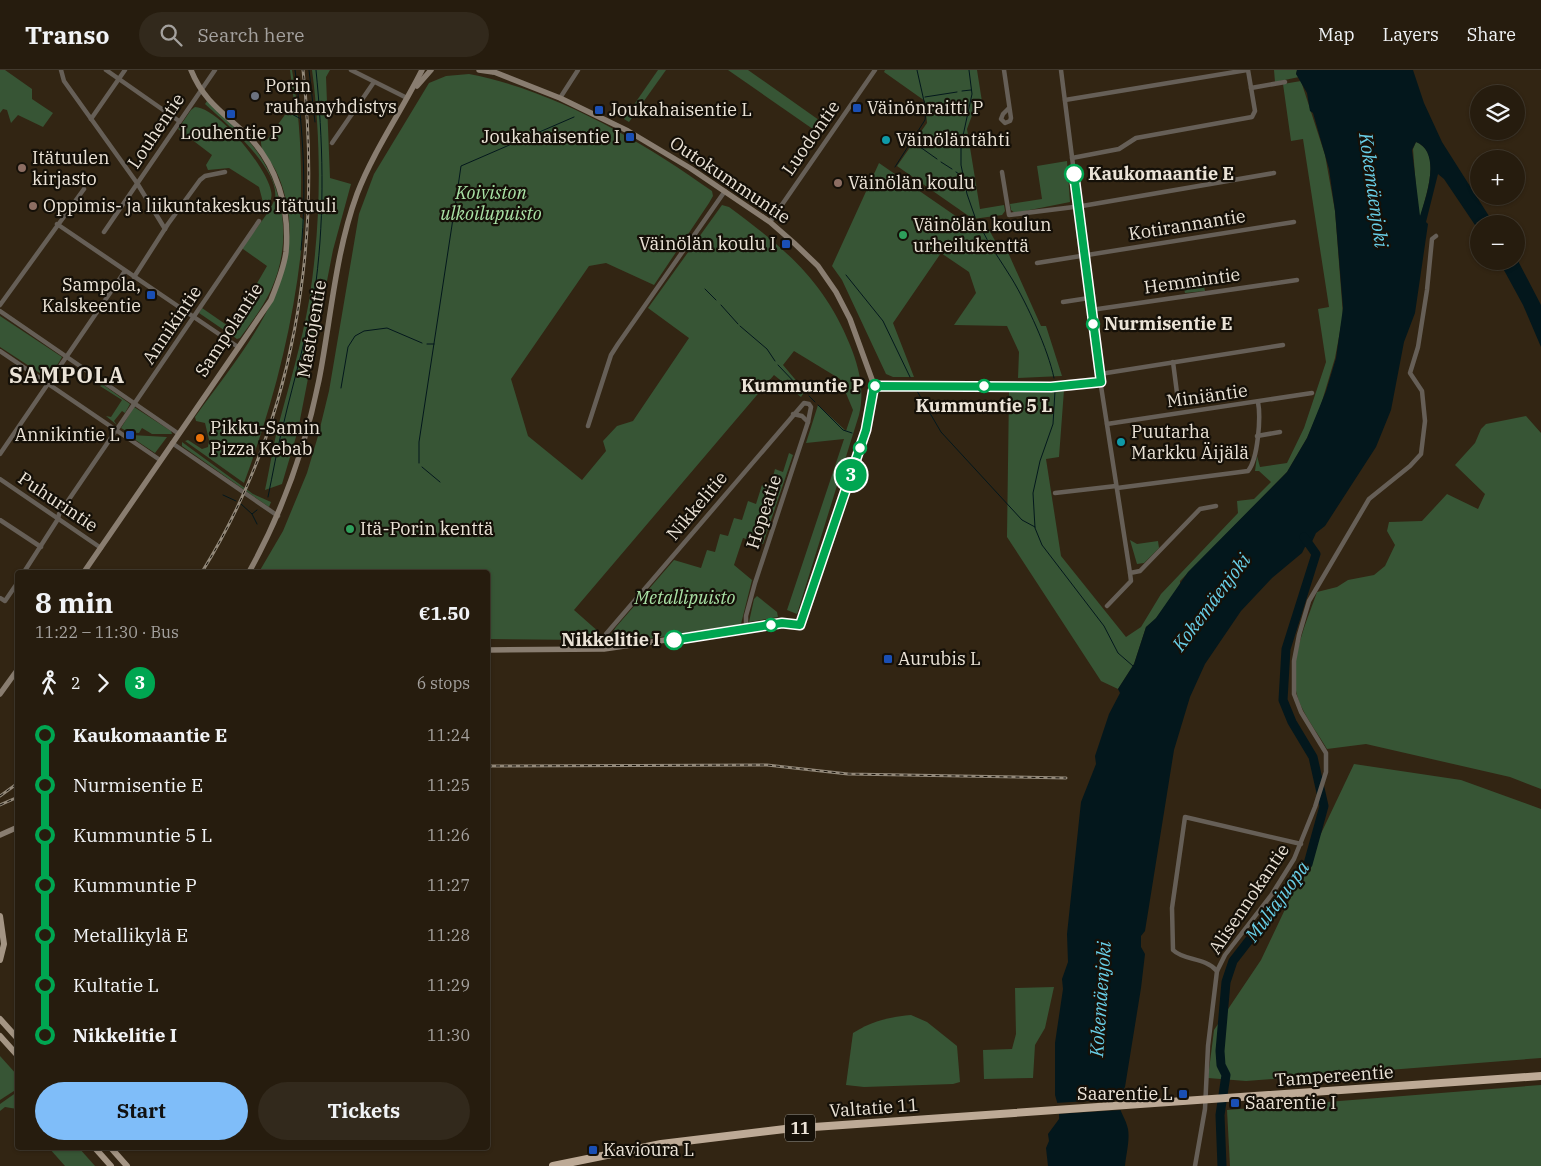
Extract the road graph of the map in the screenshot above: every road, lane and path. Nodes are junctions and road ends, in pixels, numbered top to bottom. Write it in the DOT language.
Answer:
graph roads {
  1 [pos="61,70"];
  2 [pos="106,70"];
  3 [pos="125,70"];
  4 [pos="190,70"];
  5 [pos="215,70"];
  6 [pos="351,70"];
  7 [pos="422,70"];
  8 [pos="431,70"];
  9 [pos="480,70"];
  10 [pos="489,70"];
  11 [pos="578,70"];
  12 [pos="875,70"];
  13 [pos="1004,70"];
  14 [pos="1062,70"];
  15 [pos="1248,70"];
  16 [pos="1220,72"];
  17 [pos="497,73"];
  18 [pos="119,79"];
  19 [pos="374,82"];
  20 [pos="1285,82"];
  21 [pos="1252,88"];
  22 [pos="200,91"];
  23 [pos="409,95"];
  24 [pos="560,98"];
  25 [pos="1065,100"];
  26 [pos="1009,108"];
  27 [pos="90,119"];
  28 [pos="179,121"];
  29 [pos="332,143"];
  30 [pos="1072,158"];
  31 [pos="225,172"];
  32 [pos="1002,172"];
  33 [pos="1274,173"];
  34 [pos="137,183"];
  35 [pos="84,189"];
  36 [pos="725,191"];
  37 [pos="1078,206"];
  38 [pos="259,221"];
  39 [pos="770,222"];
  40 [pos="1294,222"];
  41 [pos="57,224"];
  42 [pos="165,229"];
  43 [pos="104,232"];
  44 [pos="1436,236"];
  45 [pos="1084,256"];
  46 [pos="1036,263"];
  47 [pos="125,271"];
  48 [pos="134,277"];
  49 [pos="1297,280"];
  50 [pos="1089,298"];
  51 [pos="1063,302"];
  52 [pos="0,305"];
  53 [pos="1091,310"];
  54 [pos="0,311"];
  55 [pos="194,317"];
  56 [pos="1284,345"];
  57 [pos="238,347"];
  58 [pos="0,351"];
  59 [pos="66,357"];
  60 [pos="1173,362"];
  61 [pos="1100,374"];
  62 [pos="1101,382"];
  63 [pos="49,384"];
  64 [pos="874,386"];
  65 [pos="912,386"];
  66 [pos="1177,393"];
  67 [pos="1312,393"];
  68 [pos="1258,402"];
  69 [pos="134,405"];
  70 [pos="793,414"];
  71 [pos="808,422"];
  72 [pos="1107,424"];
  73 [pos="588,426"];
  74 [pos="116,430"];
  75 [pos="1280,432"];
  76 [pos="179,434"];
  77 [pos="1257,436"];
  78 [pos="172,444"];
  79 [pos="0,454"];
  80 [pos="160,460"];
  81 [pos="0,479"];
  82 [pos="1117,487"];
  83 [pos="1055,494"];
  84 [pos="1216,506"];
  85 [pos="278,516"];
  86 [pos="58,519"];
  87 [pos="0,520"];
  88 [pos="41,547"];
  89 [pos="101,548"];
  90 [pos="25,570"];
  91 [pos="85,570"];
  92 [pos="250,570"];
  93 [pos="1130,573"];
  94 [pos="15,586"];
  95 [pos="0,598"];
  96 [pos="1107,606"];
  97 [pos="746,628"];
  98 [pos="604,649"];
  99 [pos="490,650"];
  100 [pos="15,673"];
  101 [pos="0,694"];
  102 [pos="15,828"];
  103 [pos="0,835"];
  104 [pos="1301,844"];
  105 [pos="0,916"];
  106 [pos="0,960"];
  107 [pos="1217,972"];
  108 [pos="0,1019"];
  109 [pos="0,1036"];
  110 [pos="15,1036"];
  111 [pos="15,1053"];
  112 [pos="1541,1076"];
  113 [pos="1205,1100"];
  114 [pos="1049,1111"];
  115 [pos="97,1150"];
  116 [pos="113,1150"];
  117 [pos="111,1166"];
  118 [pos="126,1166"];
  119 [pos="553,1166"];
  120 [pos="1195,1166"];
  1 -- 27 [label="street"];
  2 -- 18 [label="street"];
  3 -- 18 [label="street"];
  4 -- 22 [label="street, Sampolantie"];
  5 -- 22 [label="street, Louhentie"];
  6 -- 19 [label="street"];
  7 -- 23 [label="street, Mastojentie"];
  8 -- 23 [label="street, Mastojentie"];
  9 -- 17 [label="street, Outokummuntie"];
  10 -- 17 [label="street, Outokummuntie"];
  11 -- 24 [label="street"];
  12 -- 39 [label="street, Luodontie"];
  13 -- 26 [label="street"];
  14 -- 25 [label="street"];
  15 -- 16 [label="street"];
  15 -- 21 [label="street"];
  16 -- 25 [label="street"];
  17 -- 24 [label="street, Outokummuntie"];
  18 -- 27 [label="street"];
  18 -- 28 [label="street"];
  19 -- 23 [label="street"];
  19 -- 29 [label="street"];
  20 -- 21 [label="street"];
  21 -- 30 [label="street"];
  22 -- 28 [label="street, Louhentie"];
  22 -- 57 [label="street, Sampolantie"];
  23 -- 85 [label="street, Mastojentie"];
  24 -- 36 [label="street, Outokummuntie"];
  25 -- 30 [label="street"];
  27 -- 34 [label="street"];
  28 -- 34 [label="street, Louhentie"];
  30 -- 37 [label="street"];
  31 -- 42 [label="street"];
  32 -- 37 [label="street"];
  33 -- 37 [label="street"];
  34 -- 42 [label="street"];
  34 -- 43 [label="street, Louhentie"];
  35 -- 41 [label="street"];
  36 -- 39 [label="street, Outokummuntie"];
  36 -- 73 [label="street"];
  37 -- 45 [label="street"];
  38 -- 55 [label="street, Annikintie"];
  39 -- 64 [label="street, Outokummuntie"];
  40 -- 45 [label="street, Kotirannantie"];
  41 -- 47 [label="street"];
  41 -- 52 [label="street"];
  42 -- 48 [label="street"];
  44 -- 104 [label="street, Alisennokantie"];
  45 -- 46 [label="street, Kotirannantie"];
  45 -- 50 [label="street"];
  47 -- 48 [label="street"];
  47 -- 59 [label="street"];
  48 -- 55 [label="street"];
  49 -- 53 [label="street, Hemmintie"];
  50 -- 51 [label="street"];
  50 -- 53 [label="street"];
  53 -- 61 [label="street"];
  54 -- 59 [label="street"];
  55 -- 57 [label="street"];
  55 -- 69 [label="street, Annikintie"];
  56 -- 60 [label="street"];
  57 -- 76 [label="street, Sampolantie"];
  58 -- 63 [label="street"];
  59 -- 63 [label="street"];
  59 -- 69 [label="street"];
  60 -- 61 [label="street"];
  60 -- 66 [label="street"];
  61 -- 62 [label="street"];
  62 -- 65 [label="street"];
  62 -- 72 [label="street"];
  63 -- 74 [label="street"];
  63 -- 79 [label="street"];
  64 -- 65 [label="street"];
  64 -- 97 [label="street"];
  67 -- 68 [label="street, Miniäntie"];
  68 -- 72 [label="street, Miniäntie"];
  68 -- 77 [label="street"];
  69 -- 74 [label="street, Annikintie"];
  69 -- 76 [label="street"];
  70 -- 71 [label="street"];
  70 -- 71 [label="street"];
  70 -- 98 [label="street, Nikkelitie"];
  71 -- 97 [label="street, Hopeatie"];
  72 -- 82 [label="street"];
  74 -- 80 [label="street"];
  74 -- 86 [label="street, Annikintie"];
  75 -- 77 [label="street"];
  76 -- 78 [label="street, Sampolantie"];
  77 -- 82 [label="street"];
  78 -- 80 [label="street, Sampolantie"];
  78 -- 85 [label="street"];
  80 -- 89 [label="street, Sampolantie"];
  81 -- 86 [label="street, Puhurintie"];
  82 -- 83 [label="street"];
  82 -- 93 [label="street"];
  84 -- 93 [label="street"];
  85 -- 92 [label="street, Mastojentie"];
  86 -- 88 [label="street, Annikintie"];
  86 -- 89 [label="street, Puhurintie"];
  87 -- 88 [label="street"];
  88 -- 90 [label="street, Annikintie"];
  89 -- 91 [label="street, Sampolantie"];
  93 -- 96 [label="street"];
  94 -- 95 [label="street"];
  97 -- 98 [label="street"];
  98 -- 99 [label="street"];
  100 -- 101 [label="street"];
  102 -- 103 [label="street"];
  104 -- 107 [label="street, Alisennokantie"];
  104 -- 107 [label="street"];
  105 -- 106 [label="main road"];
  107 -- 113 [label="street, Alisennokantie"];
  108 -- 110 [label="main road"];
  109 -- 111 [label="main road"];
  112 -- 113 [label="highway, Tampereentie / 11"];
  113 -- 114 [label="highway, Tampereentie / 11"];
  113 -- 120 [label="street, Alisennokantie"];
  114 -- 119 [label="highway, Valtatie 11 / 11"];
  115 -- 117 [label="main road"];
  116 -- 118 [label="main road"];
}
